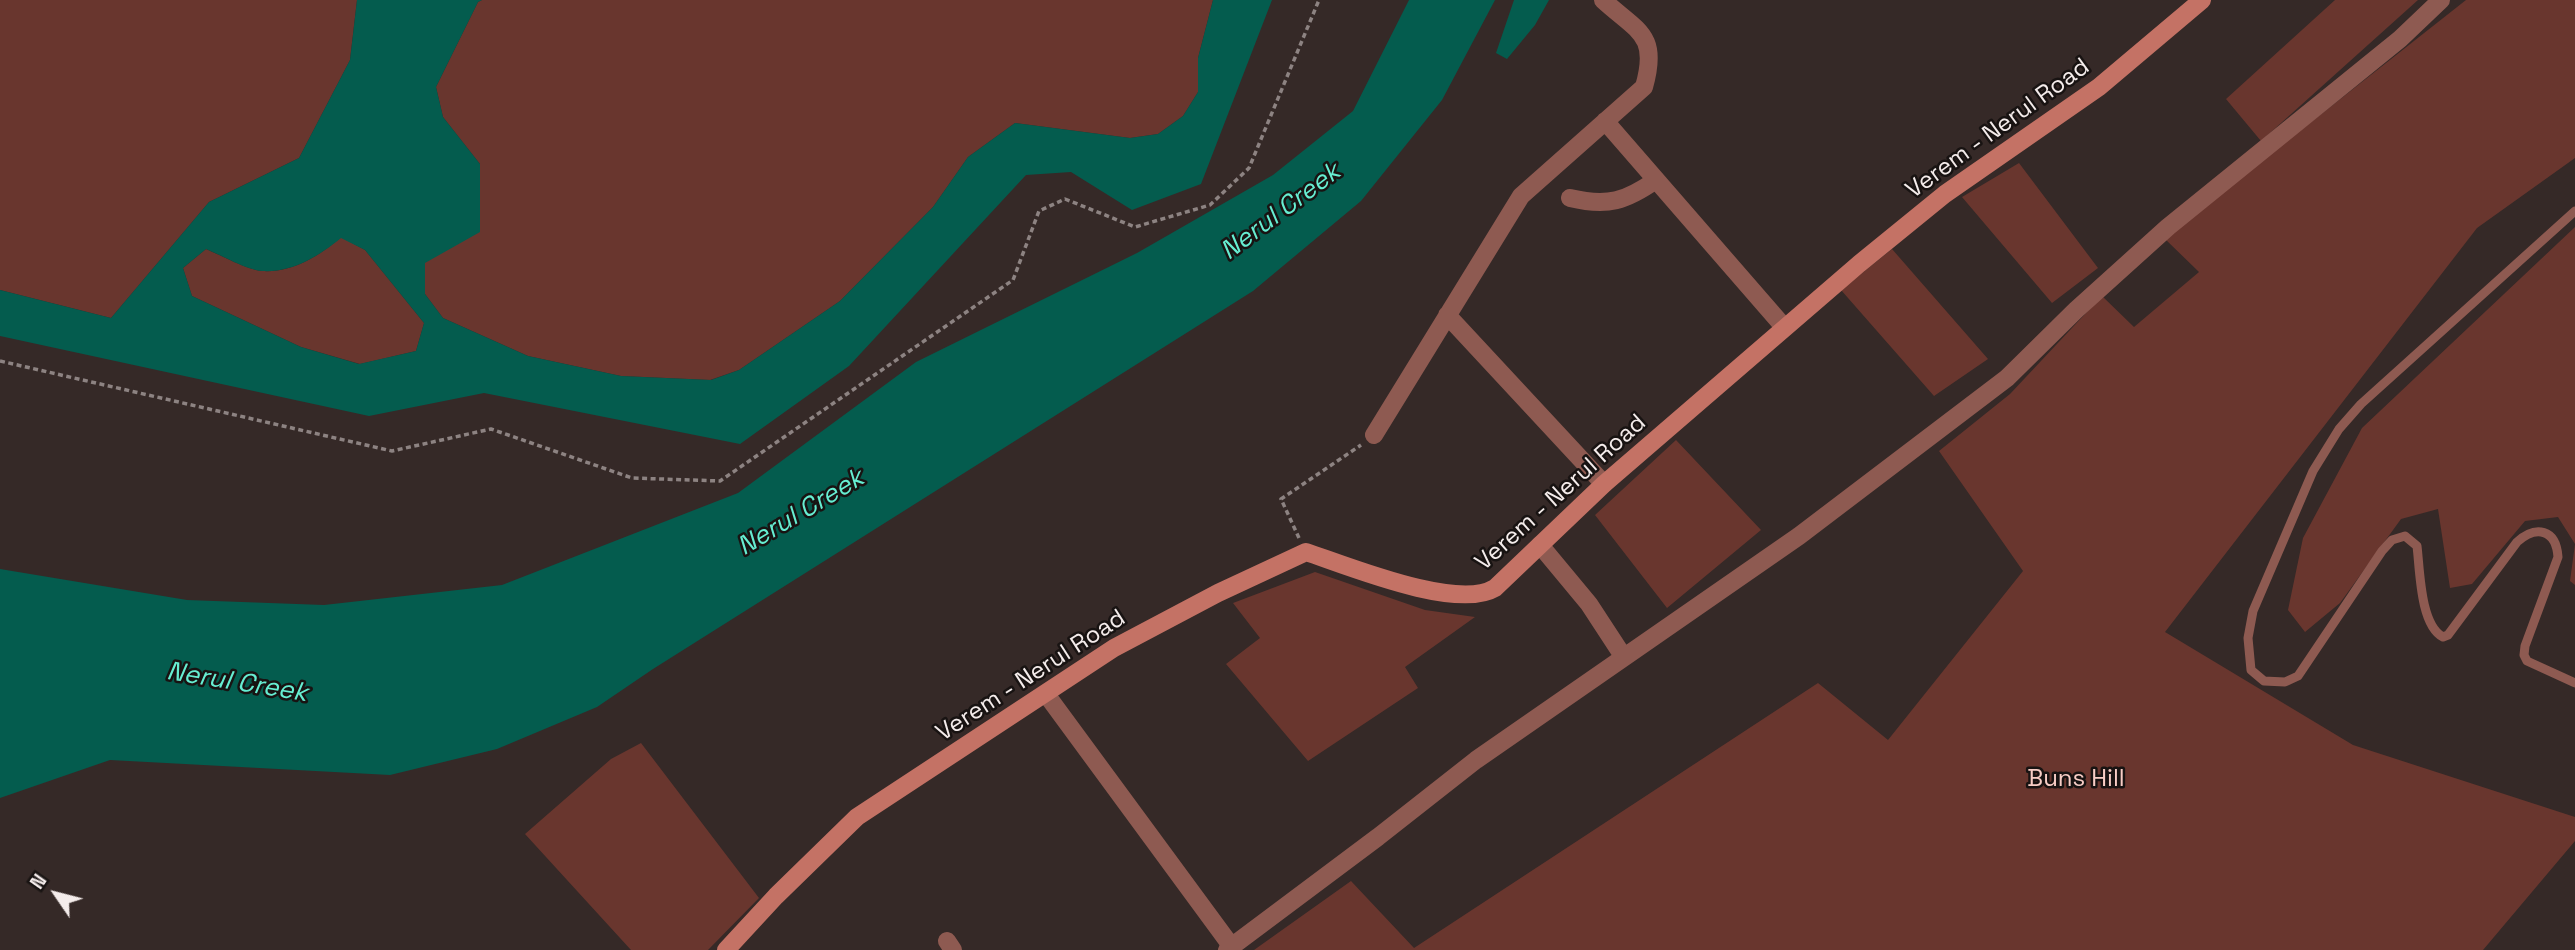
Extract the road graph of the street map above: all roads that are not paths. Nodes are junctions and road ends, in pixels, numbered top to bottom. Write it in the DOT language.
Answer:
graph roads {
  1 [pos="1603,0"];
  2 [pos="2202,0"];
  3 [pos="2441,0"];
  4 [pos="1605,121"];
  5 [pos="1657,180"];
  6 [pos="1570,198"];
  7 [pos="2575,211"];
  8 [pos="1447,315"];
  9 [pos="1784,327"];
  10 [pos="1374,435"];
  11 [pos="1604,484"];
  12 [pos="1540,545"];
  13 [pos="1623,656"];
  14 [pos="2575,683"];
  15 [pos="1046,694"];
  16 [pos="1230,948"];
  17 [pos="726,950"];
  1 -- 4 [label="street"];
  2 -- 9 [label="main road, Verem - Nerul Road"];
  3 -- 13 [label="street"];
  4 -- 5 [label="street"];
  4 -- 8 [label="street"];
  5 -- 6 [label="street"];
  5 -- 9 [label="street"];
  7 -- 14 [label="lane"];
  8 -- 10 [label="street"];
  8 -- 11 [label="street"];
  9 -- 11 [label="main road, Verem - Nerul Road"];
  11 -- 12 [label="main road, Verem - Nerul Road"];
  12 -- 13 [label="street"];
  12 -- 15 [label="main road, Verem - Nerul Road"];
  13 -- 16 [label="street"];
  15 -- 16 [label="street"];
  15 -- 17 [label="main road, Verem - Nerul Road"];
}
